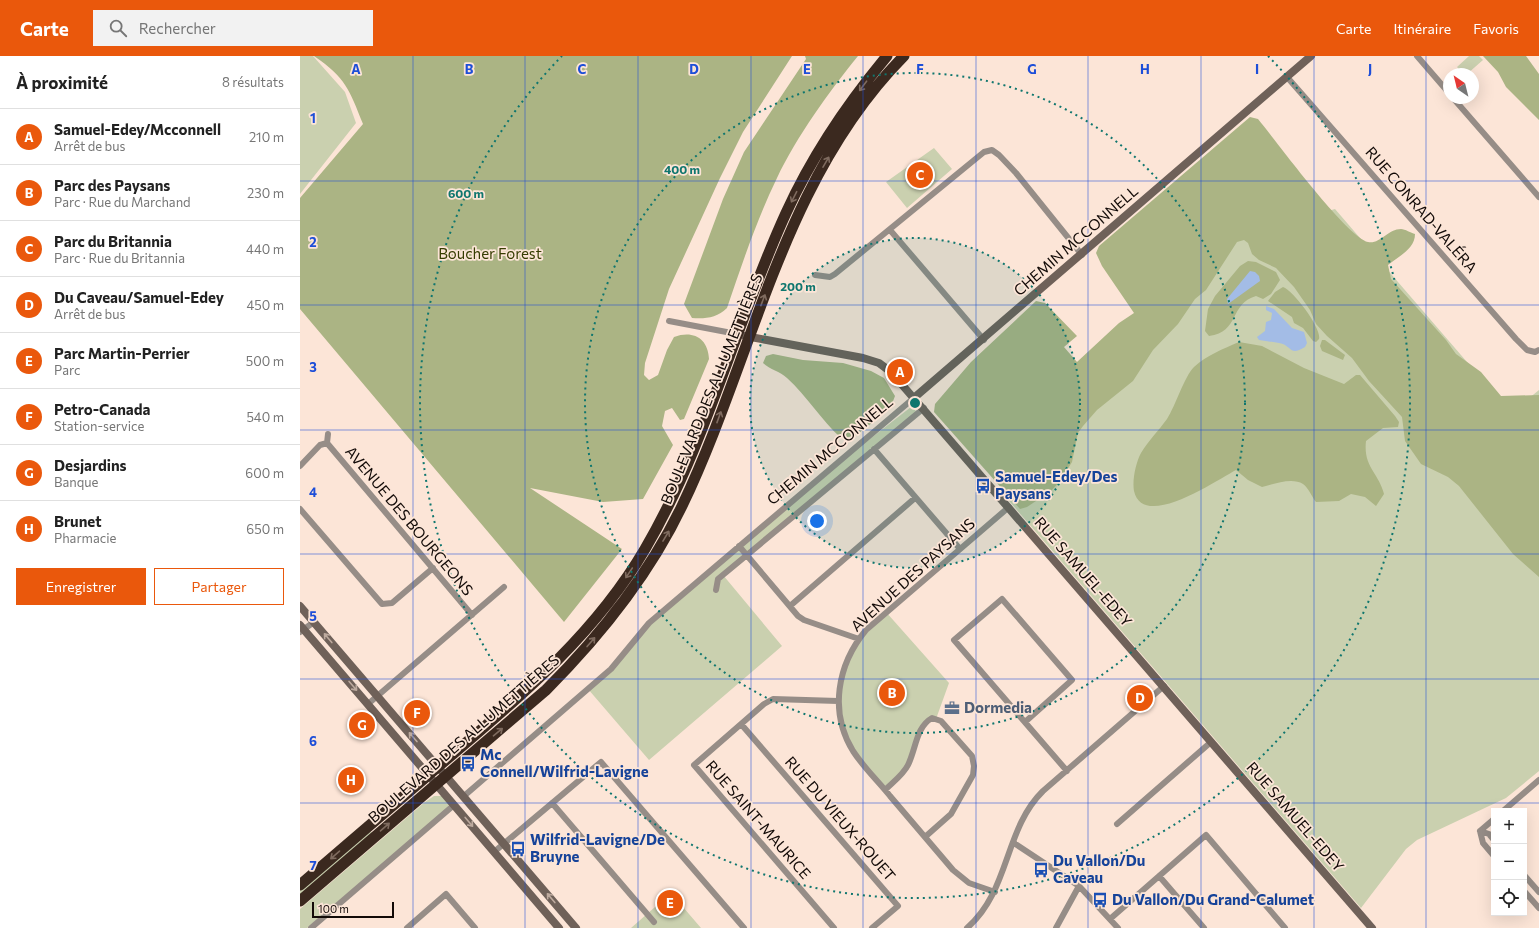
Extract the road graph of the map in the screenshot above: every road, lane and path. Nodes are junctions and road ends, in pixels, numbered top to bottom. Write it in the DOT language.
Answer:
graph roads {
  1 [pos="887,56"];
  2 [pos="904,56"];
  3 [pos="1311,56"];
  4 [pos="1417,56"];
  5 [pos="1287,77"];
  6 [pos="1443,86"];
  7 [pos="1458,104"];
  8 [pos="1539,197"];
  9 [pos="890,230"];
  10 [pos="1082,255"];
  11 [pos="815,275"];
  12 [pos="669,321"];
  13 [pos="737,334"];
  14 [pos="749,337"];
  15 [pos="984,340"];
  16 [pos="1539,350"];
  17 [pos="915,397"];
  18 [pos="924,408"];
  19 [pos="328,434"];
  20 [pos="327,443"];
  21 [pos="874,449"];
  22 [pos="300,466"];
  23 [pos="915,498"];
  24 [pos="1009,507"];
  25 [pos="300,510"];
  26 [pos="739,546"];
  27 [pos="960,549"];
  28 [pos="747,556"];
  29 [pos="433,568"];
  30 [pos="504,588"];
  31 [pos="716,590"];
  32 [pos="300,606"];
  33 [pos="790,606"];
  34 [pos="472,615"];
  35 [pos="314,622"];
  36 [pos="301,629"];
  37 [pos="858,639"];
  38 [pos="1164,686"];
  39 [pos="377,696"];
  40 [pos="838,701"];
  41 [pos="368,704"];
  42 [pos="1025,722"];
  43 [pos="741,724"];
  44 [pos="1211,742"];
  45 [pos="438,766"];
  46 [pos="1067,771"];
  47 [pos="429,775"];
  48 [pos="446,775"];
  49 [pos="1539,780"];
  50 [pos="436,783"];
  51 [pos="885,790"];
  52 [pos="464,796"];
  53 [pos="552,803"];
  54 [pos="454,805"];
  55 [pos="1506,808"];
  56 [pos="1491,822"];
  57 [pos="1117,824"];
  58 [pos="1480,831"];
  59 [pos="925,837"];
  60 [pos="1491,837"];
  61 [pos="504,843"];
  62 [pos="1014,844"];
  63 [pos="494,852"];
  64 [pos="1491,853"];
  65 [pos="1159,876"];
  66 [pos="1527,878"];
  67 [pos="300,885"];
  68 [pos="1079,886"];
  69 [pos="995,892"];
  70 [pos="1539,892"];
  71 [pos="1527,894"];
  72 [pos="300,901"];
  73 [pos="1539,908"];
  74 [pos="1110,918"];
  75 [pos="654,922"];
  76 [pos="311,928"];
  77 [pos="407,928"];
  78 [pos="475,928"];
  79 [pos="559,928"];
  80 [pos="576,928"];
  81 [pos="744,928"];
  82 [pos="834,928"];
  83 [pos="872,928"];
  84 [pos="967,928"];
  85 [pos="1056,928"];
  86 [pos="1118,928"];
  87 [pos="1204,928"];
  88 [pos="1285,928"];
  89 [pos="1372,928"];
  1 -- 13 [label="highway, BOULEVARD DES ALLUMETTIÈRES, one-way"];
  14 -- 2 [label="highway, BOULEVARD DES ALLUMETTIÈRES, one-way"];
  3 -- 5 [label="street, CHEMIN MCCONNELL"];
  4 -- 6 [label="street"];
  5 -- 10 [label="street, CHEMIN MCCONNELL"];
  5 -- 16 [label="street, RUE CONRAD-VALÉRA"];
  7 -- 8 [label="street"];
  9 -- 10 [label="street"];
  9 -- 11 [label="street"];
  9 -- 15 [label="street"];
  10 -- 15 [label="street, CHEMIN MCCONNELL"];
  12 -- 13 [label="street, RUE SAMUEL-EDEY"];
  13 -- 14 [label="street, RUE SAMUEL-EDEY"];
  13 -- 45 [label="highway, BOULEVARD DES ALLUMETTIÈRES, one-way"];
  14 -- 17 [label="street, RUE SAMUEL-EDEY"];
  48 -- 14 [label="highway, BOULEVARD DES ALLUMETTIÈRES, one-way"];
  15 -- 17 [label="street, CHEMIN MCCONNELL"];
  17 -- 18 [label="street, RUE SAMUEL-EDEY"];
  17 -- 26 [label="street, CHEMIN MCCONNELL"];
  18 -- 21 [label="street"];
  18 -- 24 [label="street, RUE SAMUEL-EDEY"];
  19 -- 20 [label="street, AVENUE DES BOURGEONS"];
  20 -- 22 [label="street, AVENUE DES BOURGEONS"];
  20 -- 29 [label="street, AVENUE DES BOURGEONS"];
  21 -- 23 [label="street"];
  21 -- 28 [label="street"];
  23 -- 27 [label="street"];
  23 -- 33 [label="street"];
  24 -- 27 [label="street, AVENUE DES PAYSANS"];
  24 -- 38 [label="street, RUE SAMUEL-EDEY"];
  25 -- 29 [label="street"];
  26 -- 28 [label="street"];
  26 -- 52 [label="street, CHEMIN MCCONNELL"];
  27 -- 37 [label="street, AVENUE DES PAYSANS"];
  28 -- 31 [label="street"];
  28 -- 33 [label="street"];
  29 -- 34 [label="street, AVENUE DES BOURGEONS"];
  30 -- 34 [label="street"];
  32 -- 35 [label="street"];
  33 -- 37 [label="street"];
  34 -- 39 [label="street"];
  35 -- 36 [label="street"];
  39 -- 35 [label="street, one-way"];
  36 -- 41 [label="street, one-way"];
  37 -- 40 [label="street, AVENUE DES PAYSANS"];
  38 -- 44 [label="street, RUE SAMUEL-EDEY"];
  38 -- 46 [label="street"];
  39 -- 41 [label="street"];
  45 -- 39 [label="street, one-way"];
  40 -- 43 [label="street, RUE SAINT-MAURICE"];
  40 -- 51 [label="street, AVENUE DES PAYSANS"];
  41 -- 47 [label="street"];
  42 -- 42 [label="street"];
  42 -- 46 [label="street"];
  43 -- 82 [label="street, RUE SAINT-MAURICE"];
  43 -- 83 [label="street, RUE DU VIEUX-ROUET"];
  44 -- 57 [label="street"];
  44 -- 89 [label="street, RUE SAMUEL-EDEY"];
  45 -- 47 [label="highway, BOULEVARD DES ALLUMETTIÈRES"];
  45 -- 48 [label="street"];
  46 -- 62 [label="street"];
  47 -- 50 [label="street"];
  47 -- 67 [label="highway, BOULEVARD DES ALLUMETTIÈRES, one-way"];
  48 -- 50 [label="highway, BOULEVARD DES ALLUMETTIÈRES"];
  48 -- 52 [label="street"];
  49 -- 55 [label="street"];
  50 -- 54 [label="street"];
  72 -- 50 [label="highway, BOULEVARD DES ALLUMETTIÈRES, one-way"];
  51 -- 59 [label="street, AVENUE DES PAYSANS"];
  51 -- 59 [label="street"];
  52 -- 61 [label="street"];
  53 -- 61 [label="street"];
  53 -- 75 [label="street"];
  53 -- 81 [label="street"];
  54 -- 63 [label="street, one-way"];
  54 -- 76 [label="street"];
  56 -- 58 [label="street"];
  58 -- 60 [label="street"];
  58 -- 64 [label="street"];
  59 -- 69 [label="street, AVENUE DES PAYSANS"];
  61 -- 63 [label="street"];
  80 -- 61 [label="street, one-way"];
  62 -- 68 [label="street"];
  62 -- 69 [label="street"];
  63 -- 79 [label="street"];
  65 -- 74 [label="street"];
  65 -- 87 [label="street"];
  65 -- 88 [label="street"];
  66 -- 70 [label="street"];
  68 -- 74 [label="street"];
  68 -- 85 [label="street"];
  69 -- 84 [label="street"];
  71 -- 73 [label="street"];
  74 -- 86 [label="street"];
  77 -- 78 [label="street"];
}
